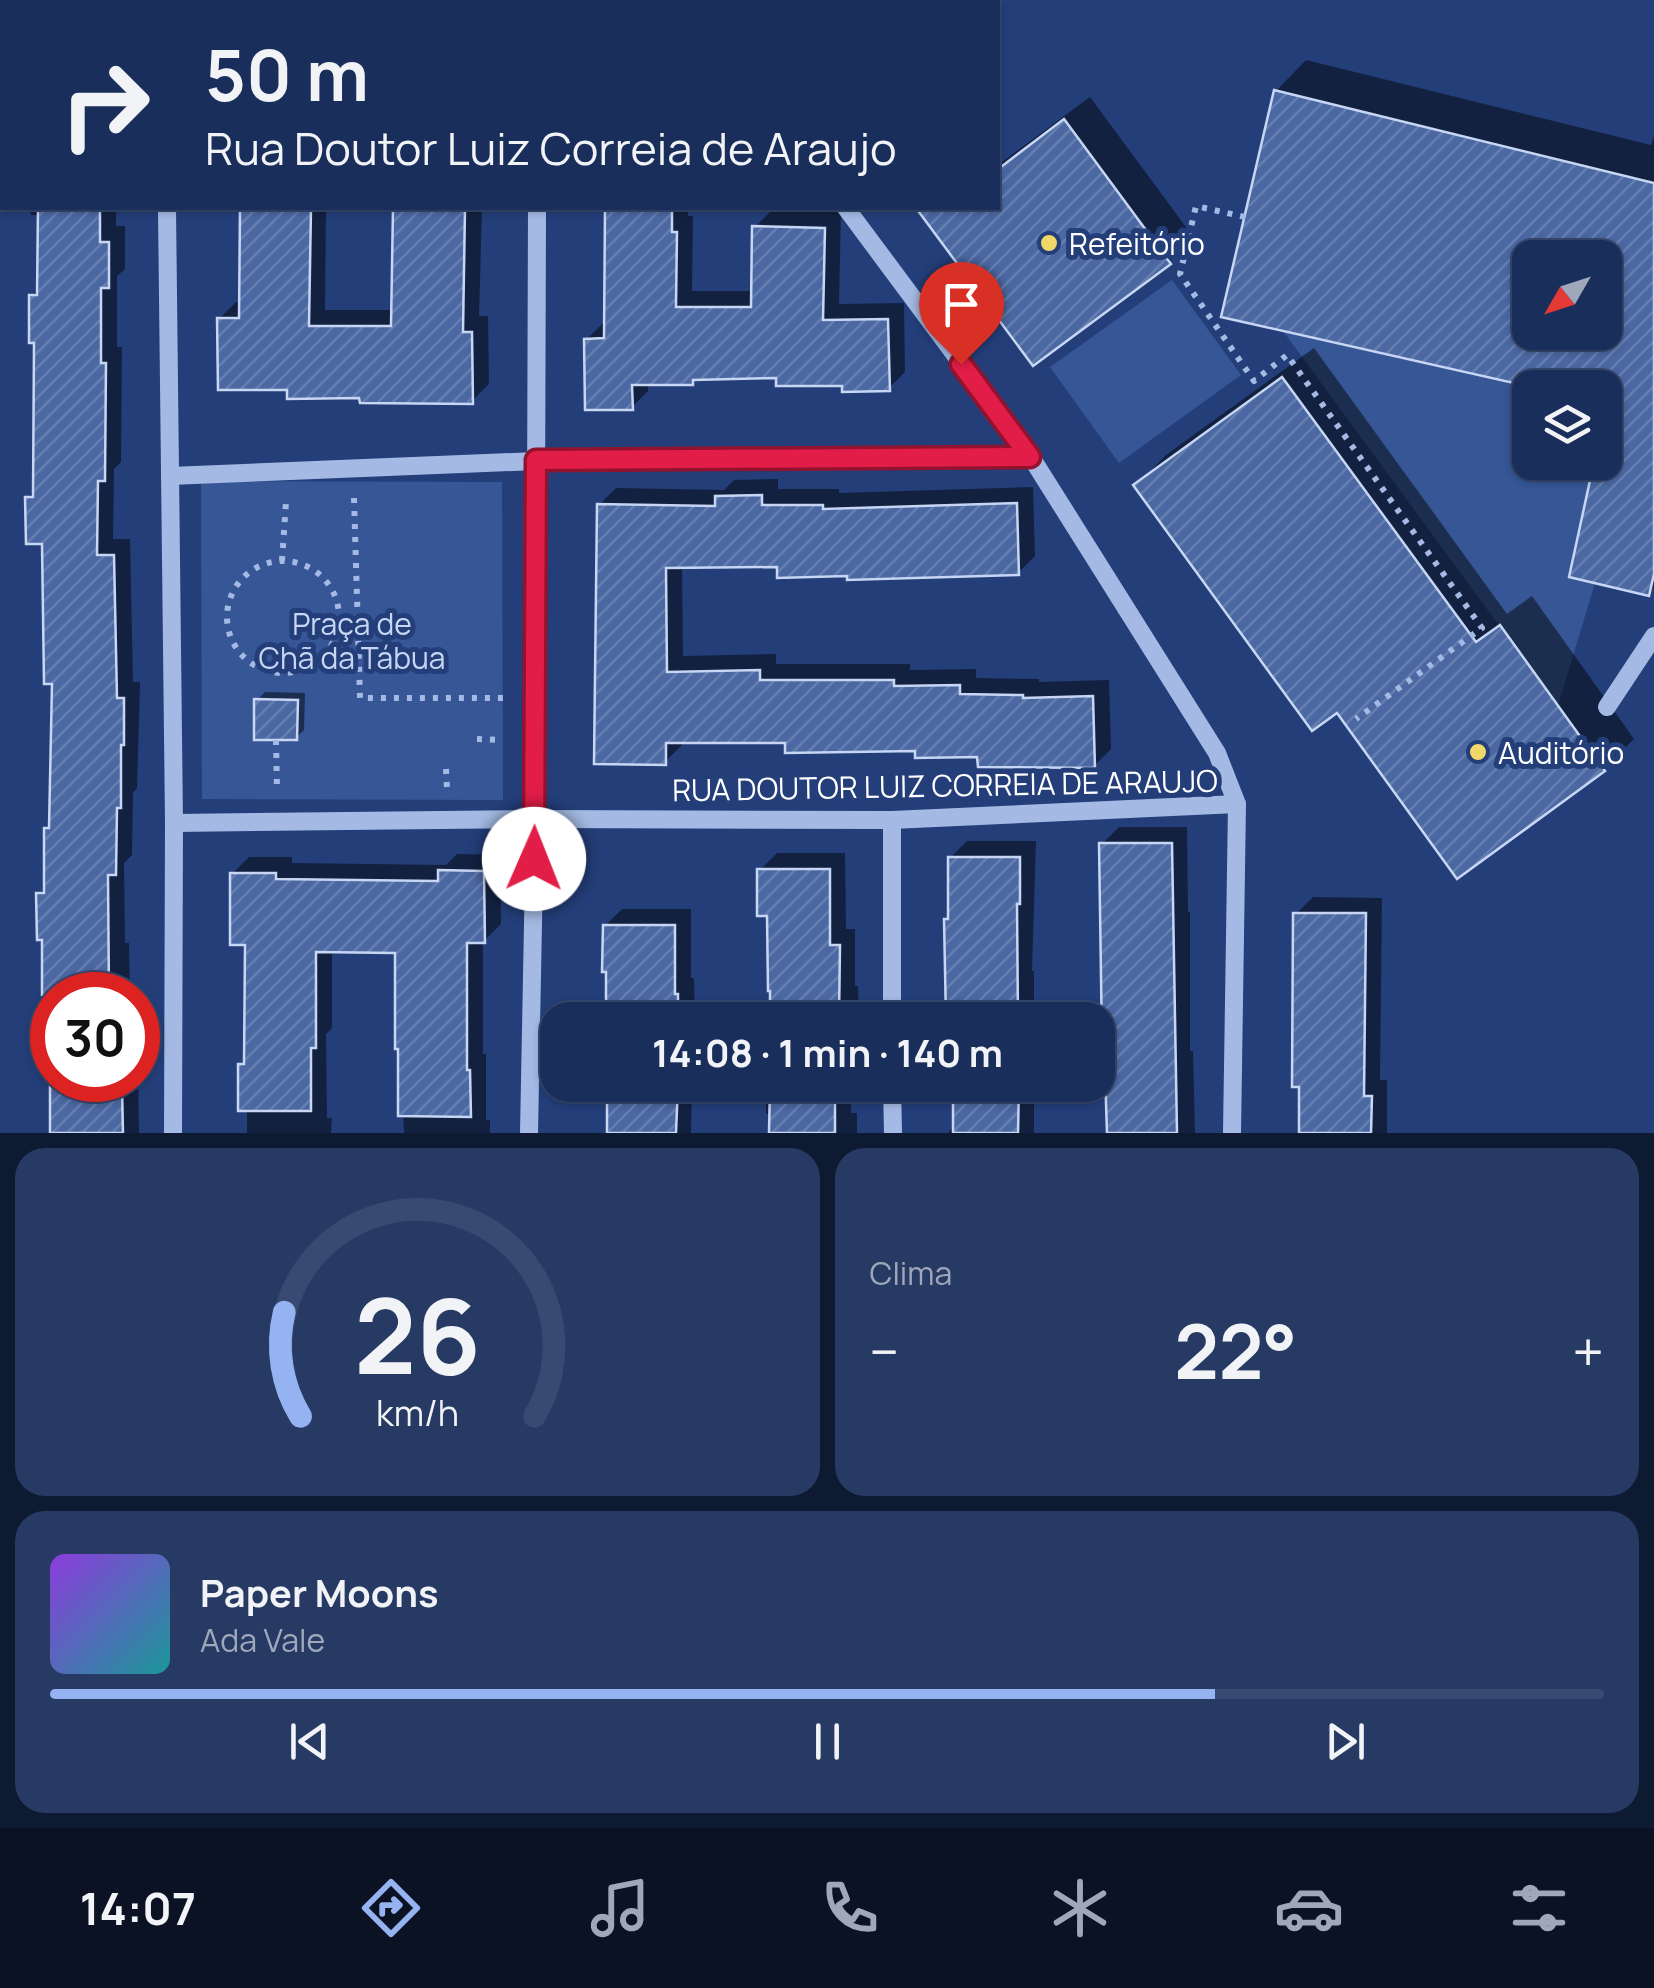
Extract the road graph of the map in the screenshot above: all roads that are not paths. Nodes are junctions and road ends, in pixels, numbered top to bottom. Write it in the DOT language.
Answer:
graph roads {
  1 [pos="168,210"];
  2 [pos="537,210"];
  3 [pos="847,210"];
  4 [pos="1030,457"];
  5 [pos="536,460"];
  6 [pos="170,476"];
  7 [pos="1654,636"];
  8 [pos="1607,707"];
  9 [pos="1236,804"];
  10 [pos="535,820"];
  11 [pos="892,820"];
  12 [pos="174,822"];
  13 [pos="892,1002"];
  14 [pos="892,1102"];
  15 [pos="173,1133"];
  16 [pos="529,1133"];
  17 [pos="892,1133"];
  18 [pos="1232,1133"];
  1 -- 6 [label="street"];
  2 -- 5 [label="street"];
  3 -- 4 [label="street, RUA DOUTOR LUIZ CORREIA DE ARAUJO"];
  4 -- 5 [label="street"];
  4 -- 9 [label="street, RUA DOUTOR LUIZ CORREIA DE ARAUJO"];
  5 -- 6 [label="street"];
  5 -- 10 [label="street"];
  6 -- 12 [label="street"];
  7 -- 8 [label="street"];
  9 -- 11 [label="street, RUA DOUTOR LUIZ CORREIA DE ARAUJO"];
  9 -- 18 [label="street, RUA DOUTOR LUIZ CORREIA DE ARAUJO"];
  10 -- 11 [label="street, RUA DOUTOR LUIZ CORREIA DE ARAUJO"];
  10 -- 12 [label="street, RUA DOUTOR LUIZ CORREIA DE ARAUJO"];
  10 -- 16 [label="street"];
  11 -- 13 [label="street"];
  12 -- 15 [label="street"];
  14 -- 17 [label="street"];
}
